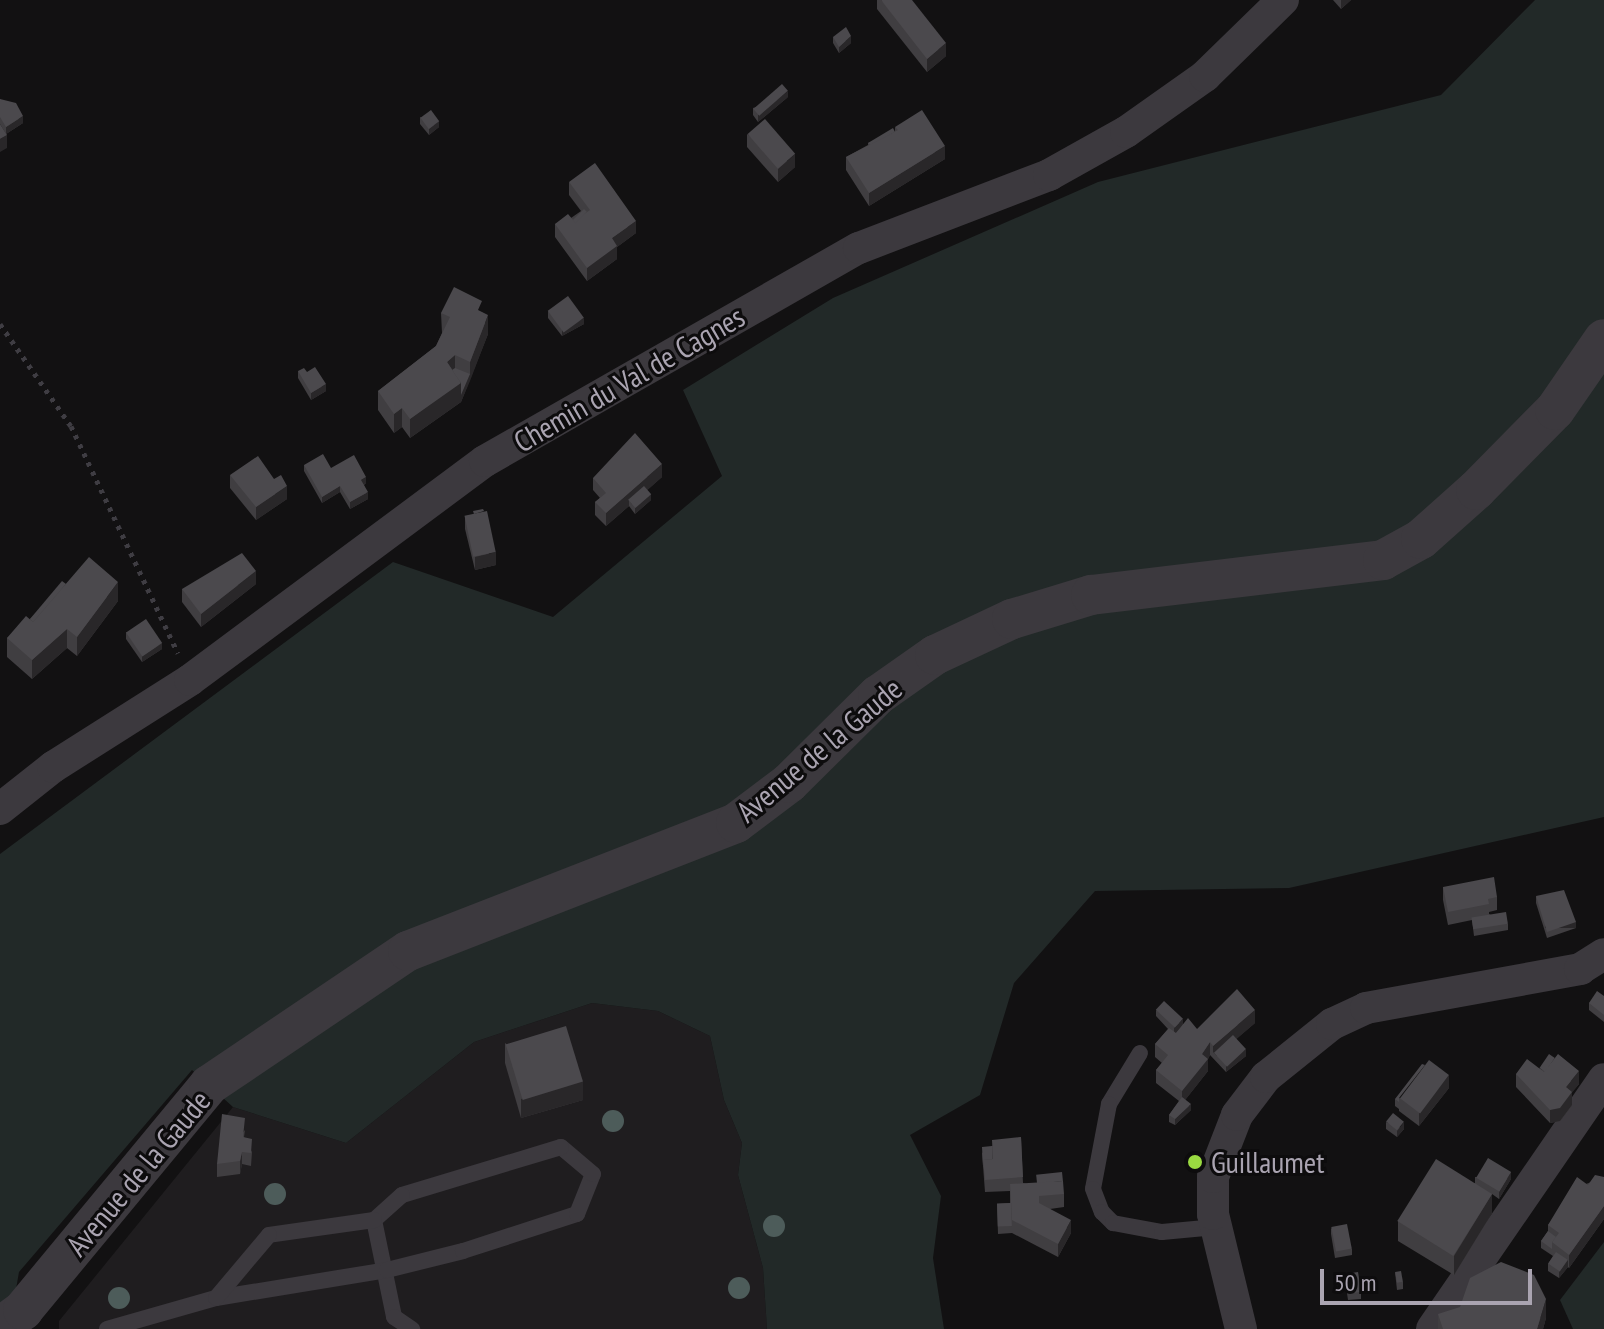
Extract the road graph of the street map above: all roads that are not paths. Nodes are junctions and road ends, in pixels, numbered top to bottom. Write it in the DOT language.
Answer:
graph roads {
  1 [pos="1283,0"];
  2 [pos="1604,339"];
  3 [pos="0,809"];
  4 [pos="1604,954"];
  5 [pos="1140,1053"];
  6 [pos="1604,1079"];
  7 [pos="374,1220"];
  8 [pos="1216,1227"];
  9 [pos="387,1270"];
  10 [pos="216,1298"];
  11 [pos="3,1328"];
  12 [pos="107,1329"];
  13 [pos="412,1329"];
  14 [pos="1241,1329"];
  15 [pos="1432,1329"];
  1 -- 3 [label="street, Chemin du Val de Cagnes"];
  2 -- 11 [label="street, Avenue de la Gaude"];
  4 -- 8 [label="street"];
  5 -- 8 [label="lane"];
  6 -- 15 [label="street"];
  7 -- 9 [label="lane"];
  7 -- 9 [label="lane"];
  7 -- 10 [label="lane"];
  8 -- 14 [label="street"];
  9 -- 10 [label="lane"];
  9 -- 13 [label="lane"];
  10 -- 12 [label="lane"];
}
